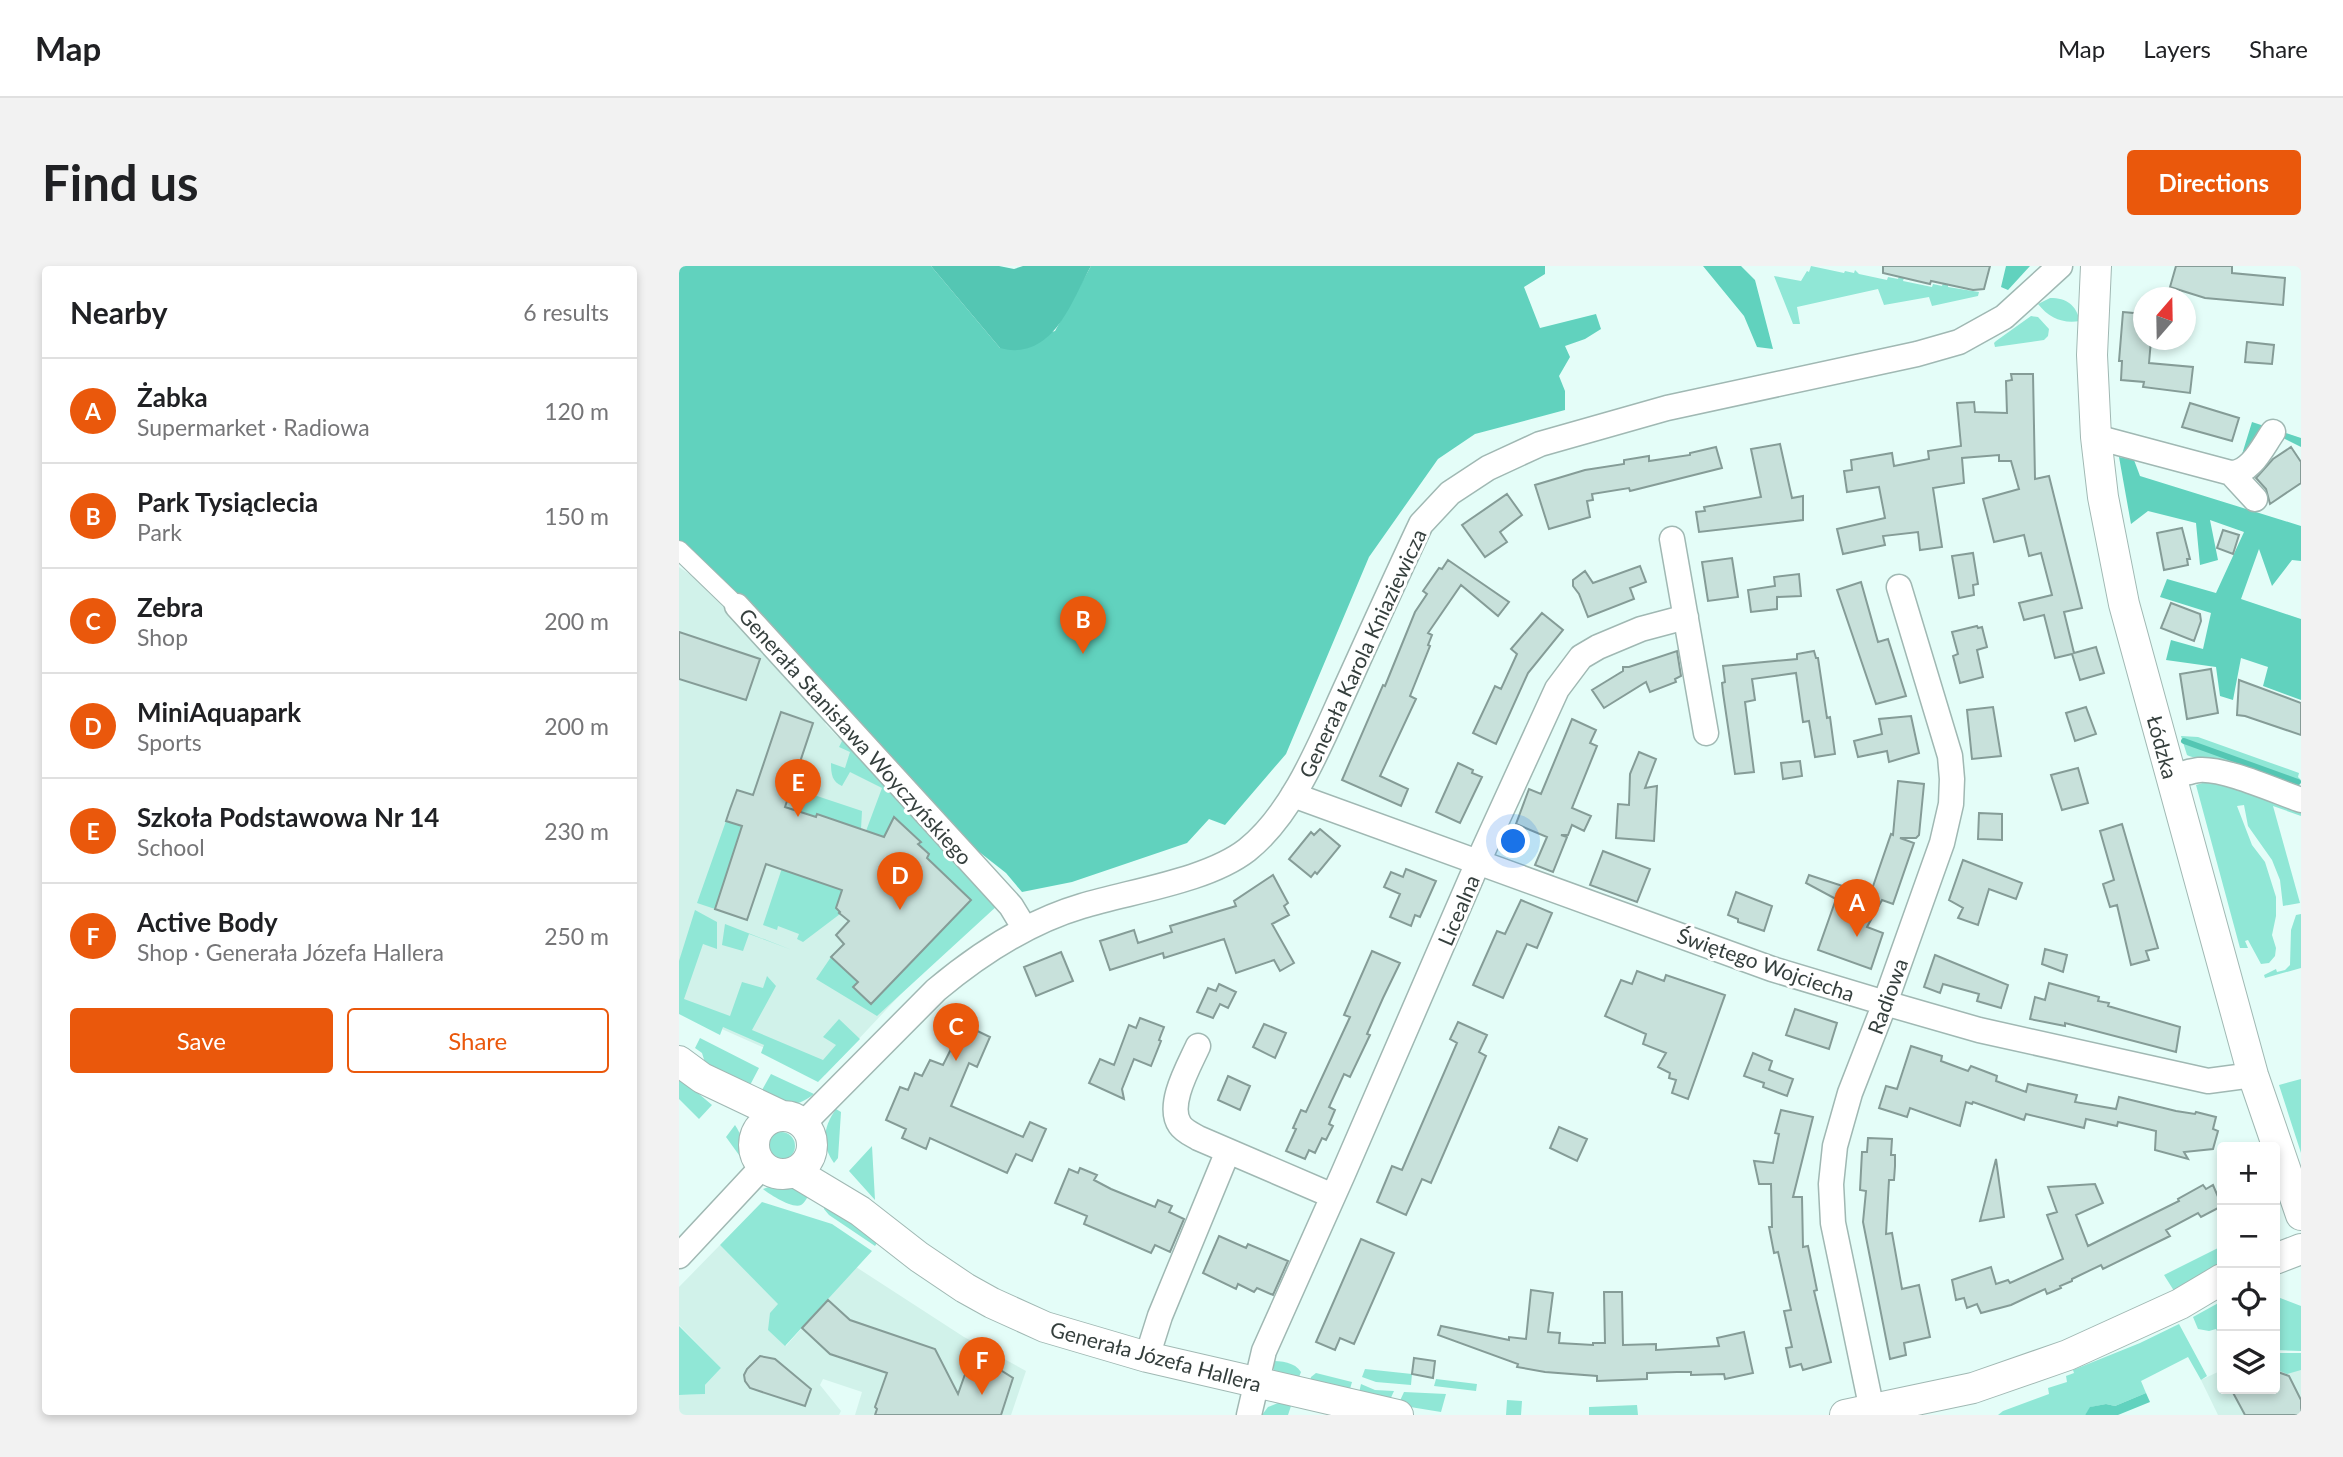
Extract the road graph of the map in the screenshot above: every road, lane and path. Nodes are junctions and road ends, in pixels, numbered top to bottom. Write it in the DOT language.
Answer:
graph roads {
  1 [pos="2060,266"];
  2 [pos="2096,266"];
  3 [pos="2273,432"];
  4 [pos="2096,437"];
  5 [pos="2231,473"];
  6 [pos="2255,499"];
  7 [pos="1672,539"];
  8 [pos="679,550"];
  9 [pos="1899,586"];
  10 [pos="737,606"];
  11 [pos="1686,617"];
  12 [pos="1706,733"];
  13 [pos="2171,776"];
  14 [pos="1293,795"];
  15 [pos="2301,800"];
  16 [pos="1478,861"];
  17 [pos="1025,929"];
  18 [pos="1885,1003"];
  19 [pos="1198,1046"];
  20 [pos="690,1070"];
  21 [pos="2253,1075"];
  22 [pos="799,1128"];
  23 [pos="1228,1151"];
  24 [pos="758,1156"];
  25 [pos="795,1172"];
  26 [pos="1333,1196"];
  27 [pos="860,1211"];
  28 [pos="2301,1215"];
  29 [pos="2301,1250"];
  30 [pos="679,1255"];
  31 [pos="2280,1257"];
  32 [pos="2217,1282"];
  33 [pos="1147,1357"];
  34 [pos="1257,1383"];
  35 [pos="1863,1413"];
  36 [pos="1249,1415"];
  37 [pos="1398,1415"];
  1 -- 14 [label="street, Generała Karola Kniaziewicza"];
  2 -- 4 [label="street, Łódzka"];
  3 -- 5 [label="street"];
  4 -- 5 [label="street"];
  4 -- 13 [label="street, Łódzka"];
  5 -- 6 [label="street"];
  7 -- 11 [label="street"];
  8 -- 10 [label="street, Generała Stanisława Woyczyńskiego"];
  9 -- 18 [label="street, Radiowa"];
  10 -- 17 [label="street, Generała Stanisława Woyczyńskiego"];
  11 -- 12 [label="street"];
  11 -- 16 [label="street, Licealna"];
  13 -- 15 [label="street"];
  13 -- 21 [label="street, Łódzka"];
  14 -- 16 [label="street, Świętego Wojciecha"];
  14 -- 17 [label="street, Generała Karola Kniaziewicza"];
  16 -- 18 [label="street, Świętego Wojciecha"];
  16 -- 26 [label="street, Licealna"];
  17 -- 22 [label="street, Generała Karola Kniaziewicza"];
  18 -- 21 [label="street, Świętego Wojciecha"];
  18 -- 35 [label="street, Radiowa"];
  19 -- 23 [label="street"];
  20 -- 22 [label="street, Generała Józefa Hallera"];
  20 -- 24 [label="street, Generała Józefa Hallera"];
  21 -- 28 [label="street, Łódzka"];
  22 -- 24 [label="street"];
  22 -- 25 [label="street"];
  22 -- 27 [label="street, Generała Józefa Hallera"];
  23 -- 26 [label="street"];
  23 -- 33 [label="street"];
  24 -- 25 [label="street"];
  24 -- 30 [label="street"];
  25 -- 27 [label="street, Generała Józefa Hallera"];
  26 -- 34 [label="street, Licealna"];
  27 -- 33 [label="street, Generała Józefa Hallera"];
  29 -- 31 [label="street"];
  32 -- 35 [label="street"];
  33 -- 34 [label="street, Generała Józefa Hallera"];
  34 -- 36 [label="street, Licealna"];
  34 -- 37 [label="street, Generała Józefa Hallera"];
}
